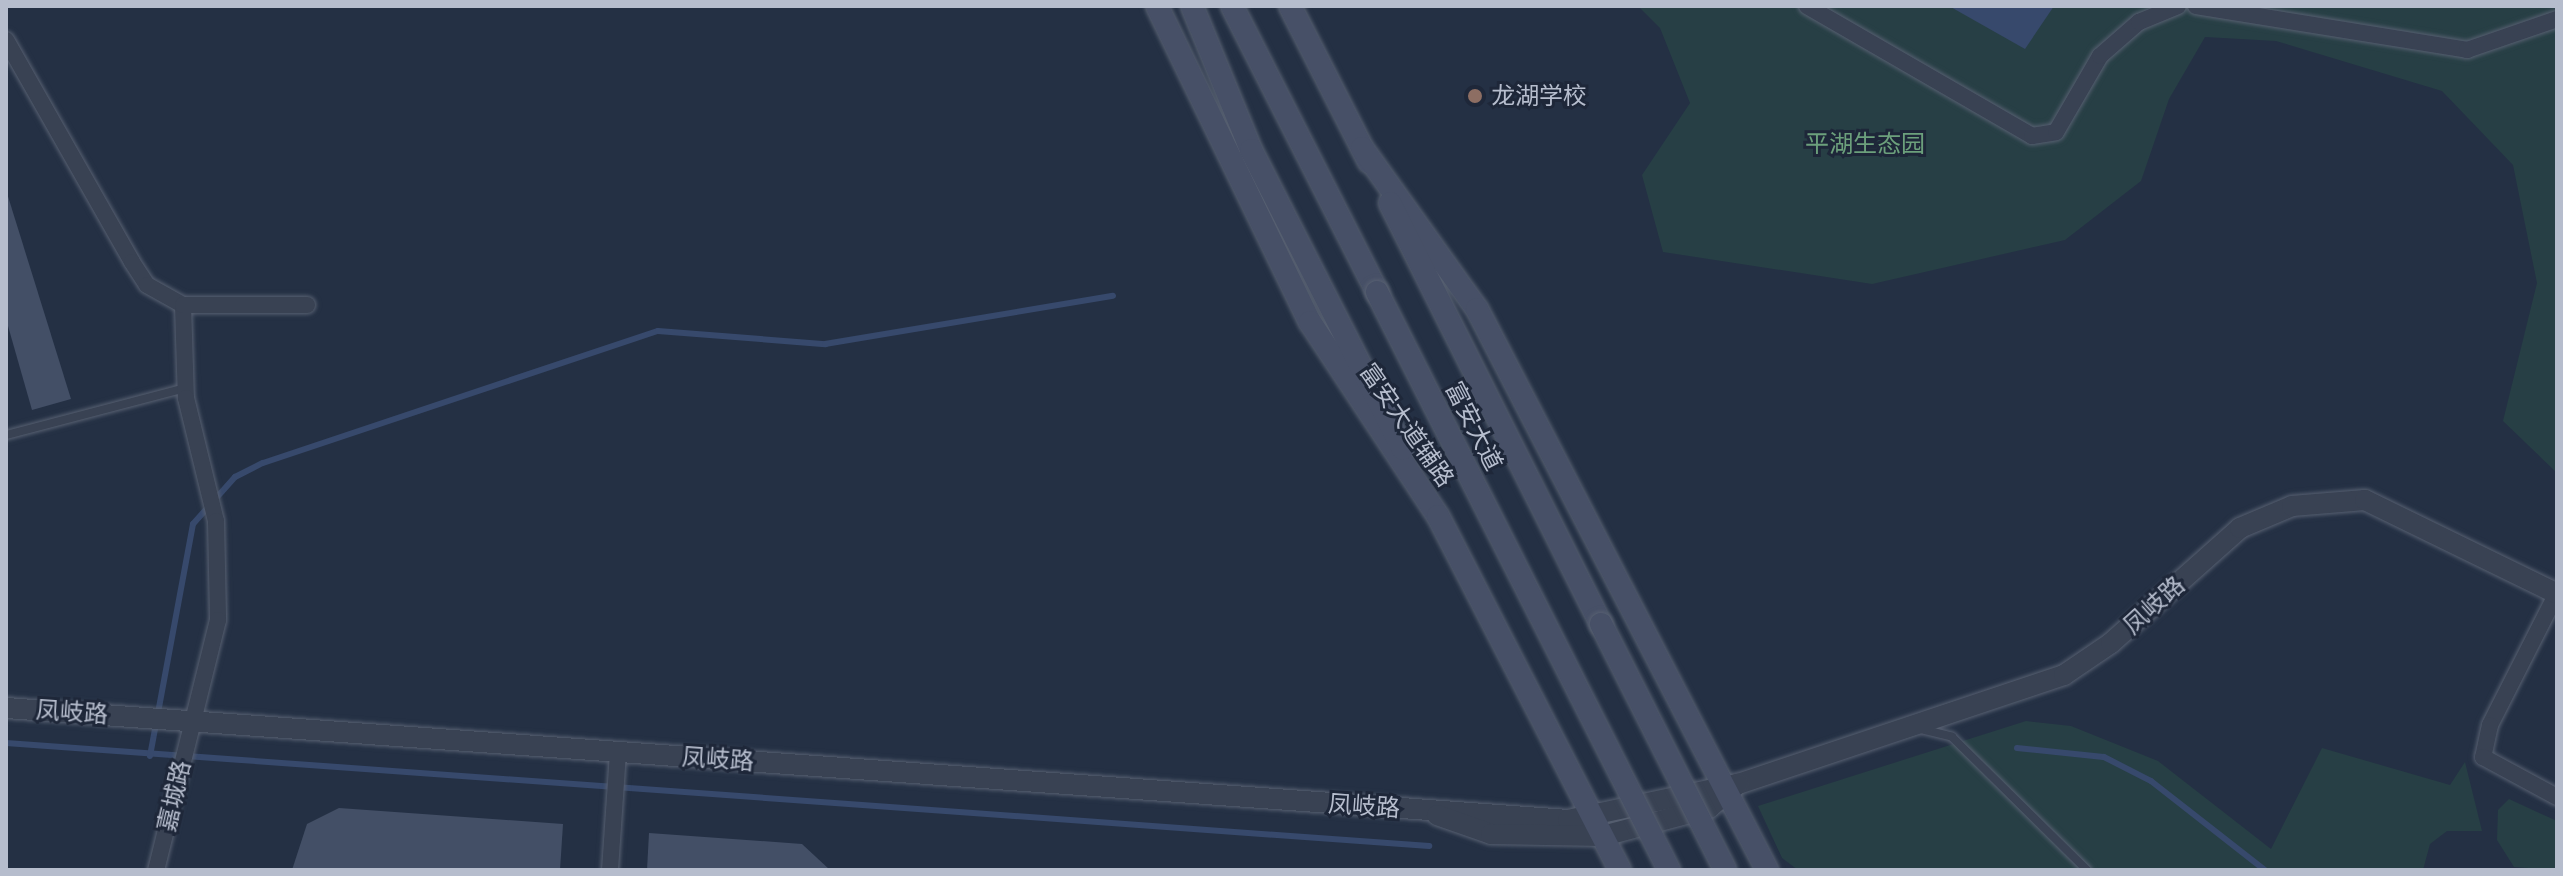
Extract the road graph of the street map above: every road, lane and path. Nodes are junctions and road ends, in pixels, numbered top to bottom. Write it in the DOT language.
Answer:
graph roads {
  1 [pos="1157,6"];
  2 [pos="1192,6"];
  3 [pos="1232,6"];
  4 [pos="1290,6"];
  5 [pos="1807,6"];
  6 [pos="2178,6"];
  7 [pos="2196,6"];
  8 [pos="2557,19"];
  9 [pos="6,40"];
  10 [pos="1362,148"];
  11 [pos="183,305"];
  12 [pos="307,305"];
  13 [pos="185,388"];
  14 [pos="6,435"];
  15 [pos="1438,516"];
  16 [pos="2557,593"];
  17 [pos="6,708"];
  18 [pos="191,721"];
  19 [pos="1916,728"];
  20 [pos="618,752"];
  21 [pos="1730,788"];
  22 [pos="2557,797"];
  23 [pos="1598,827"];
  24 [pos="156,870"];
  25 [pos="610,870"];
  26 [pos="1620,870"];
  27 [pos="1669,870"];
  28 [pos="1725,870"];
  29 [pos="1767,870"];
  30 [pos="2087,870"];
  1 -- 15 [label="main road, 富安大道辅路"];
  2 -- 15 [label="main road"];
  3 -- 27 [label="main road, 富安大道, bridge"];
  4 -- 10 [label="main road, 富安大道"];
  5 -- 6 [label="street"];
  7 -- 8 [label="street"];
  9 -- 11 [label="street"];
  10 -- 21 [label="main road"];
  10 -- 28 [label="main road, 富安大道, bridge"];
  11 -- 12 [label="street"];
  11 -- 13 [label="street, 嘉城路"];
  13 -- 14 [label="lane"];
  13 -- 18 [label="street, 嘉城路"];
  15 -- 23 [label="main road, 富安大道辅路"];
  16 -- 19 [label="street, 凤岐路"];
  16 -- 22 [label="street"];
  17 -- 18 [label="street, 凤岐路"];
  18 -- 20 [label="street, 凤岐路"];
  18 -- 24 [label="street, 嘉城路"];
  19 -- 21 [label="street, 凤岐路"];
  19 -- 30 [label="lane"];
  20 -- 23 [label="street, 凤岐路"];
  20 -- 25 [label="street"];
  21 -- 23 [label="street, 凤岐路"];
  21 -- 29 [label="main road"];
  23 -- 26 [label="main road, 富安大道辅路"];
}
